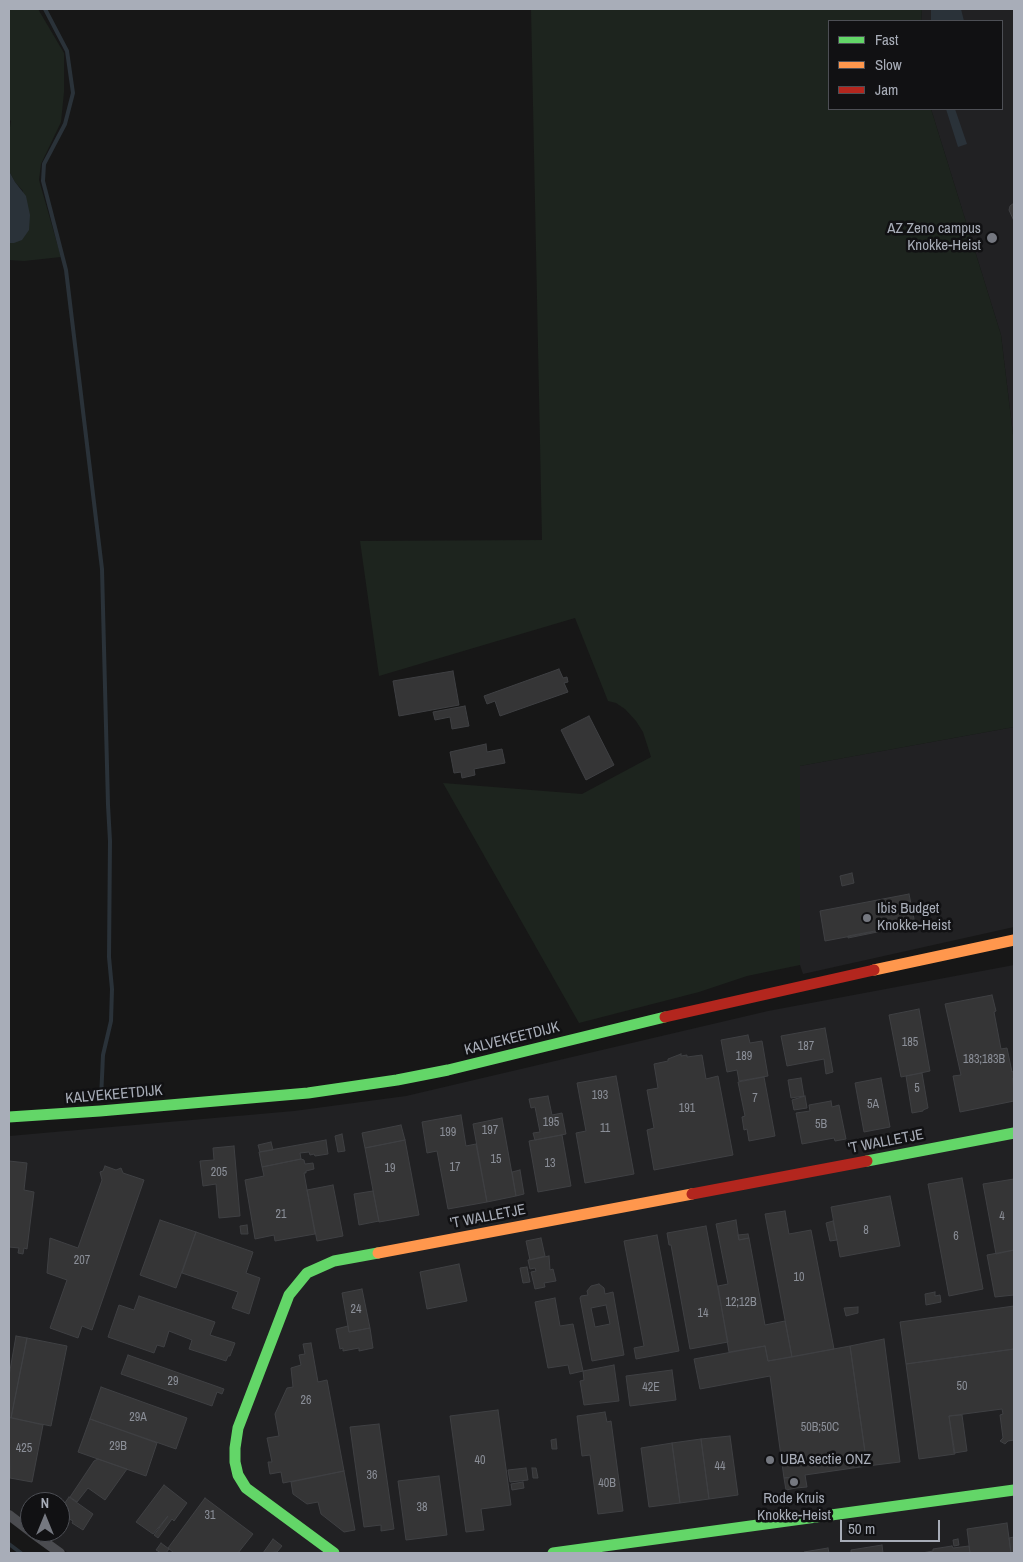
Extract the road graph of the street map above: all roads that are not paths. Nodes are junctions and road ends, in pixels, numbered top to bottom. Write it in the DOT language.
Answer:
graph roads {
  1 [pos="1014,940"];
  2 [pos="9,1117"];
  3 [pos="1014,1133"];
  4 [pos="1014,1490"];
  5 [pos="9,1515"];
  6 [pos="20,1523"];
  7 [pos="46,1542"];
  8 [pos="60,1553"];
  9 [pos="334,1553"];
  10 [pos="553,1553"];
  1 -- 2 [label="street, KALVEKEETDIJK"];
  3 -- 9 [label="street, 'T WALLETJE"];
  4 -- 10 [label="street"];
  5 -- 6 [label="street"];
  7 -- 8 [label="street"];
}
